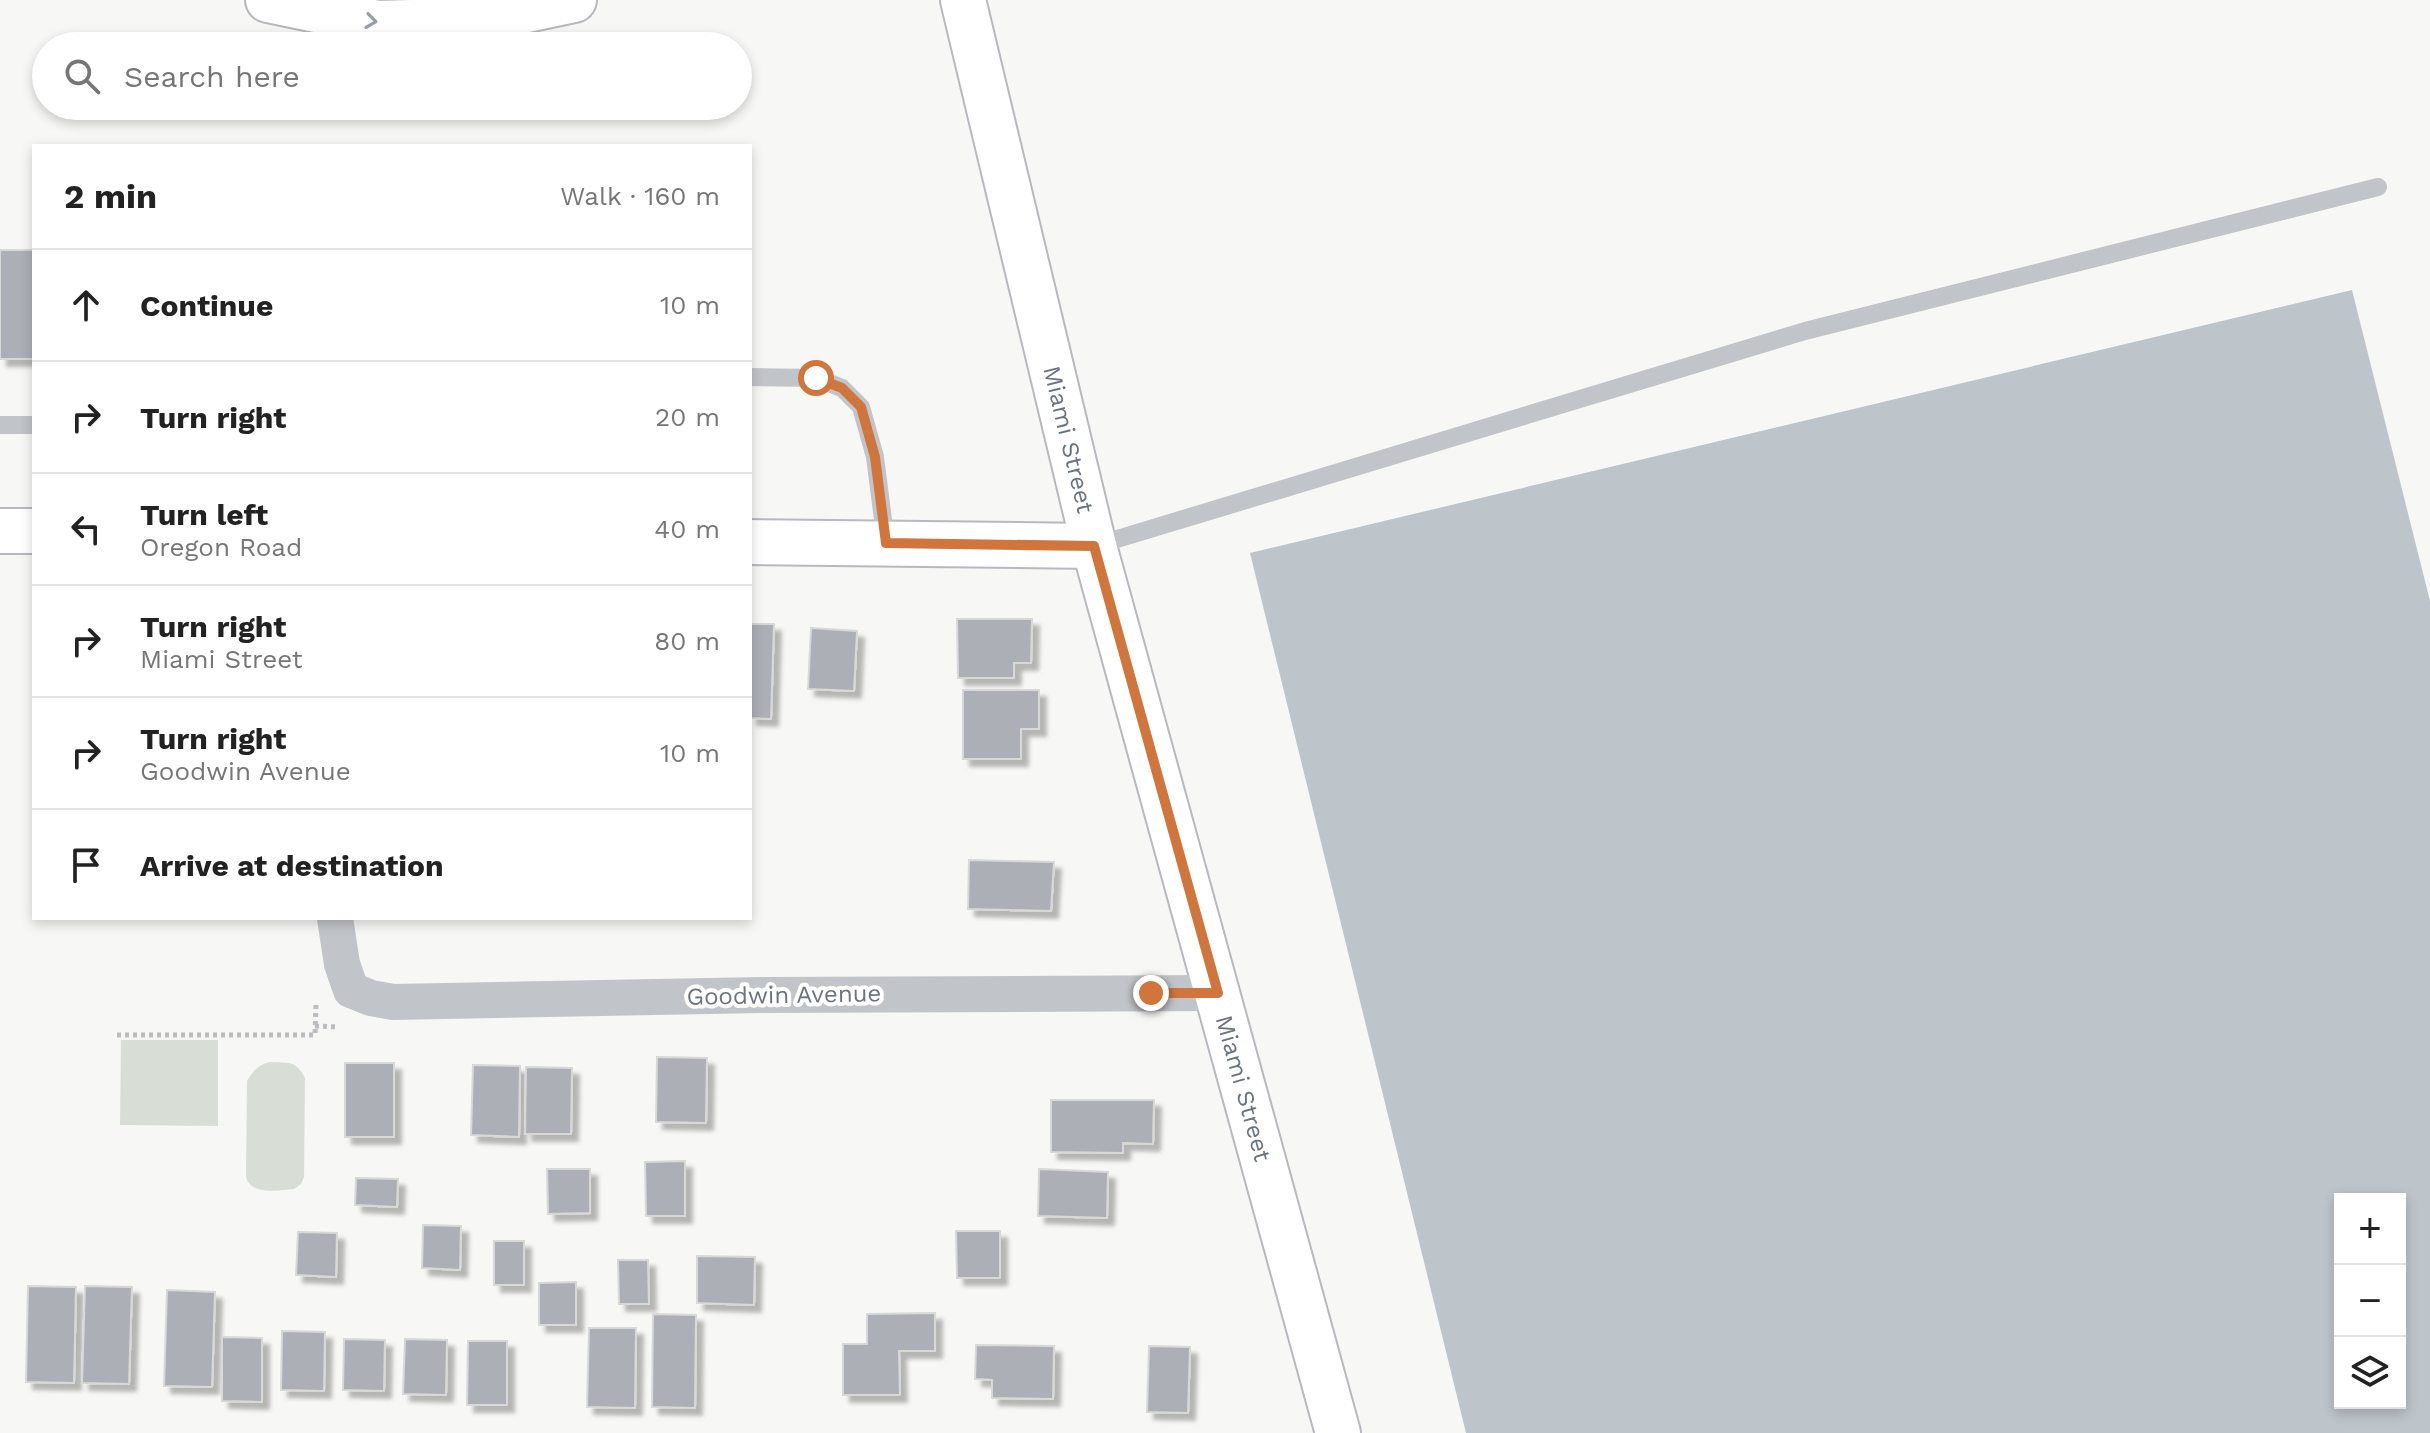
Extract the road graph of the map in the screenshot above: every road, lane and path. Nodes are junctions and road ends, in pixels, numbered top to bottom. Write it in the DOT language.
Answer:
graph roads {
  1 [pos="268,0"];
  2 [pos="574,0"];
  3 [pos="963,0"];
  4 [pos="2378,187"];
  5 [pos="752,377"];
  6 [pos="0,425"];
  7 [pos="32,425"];
  8 [pos="0,531"];
  9 [pos="32,531"];
  10 [pos="752,542"];
  11 [pos="886,543"];
  12 [pos="1094,546"];
  13 [pos="335,920"];
  14 [pos="346,977"];
  15 [pos="1218,993"];
  16 [pos="117,1035"];
  17 [pos="1338,1433"];
  1 -- 2 [label="main road, one-way"];
  3 -- 12 [label="main road, Miami Street"];
  4 -- 12 [label="lane"];
  5 -- 11 [label="lane"];
  6 -- 7 [label="lane"];
  8 -- 9 [label="main road"];
  10 -- 11 [label="main road"];
  11 -- 12 [label="main road"];
  12 -- 15 [label="main road, Miami Street"];
  13 -- 14 [label="street"];
  14 -- 15 [label="street, Goodwin Avenue"];
  14 -- 16 [label="path"];
  15 -- 17 [label="main road, Miami Street"];
}
